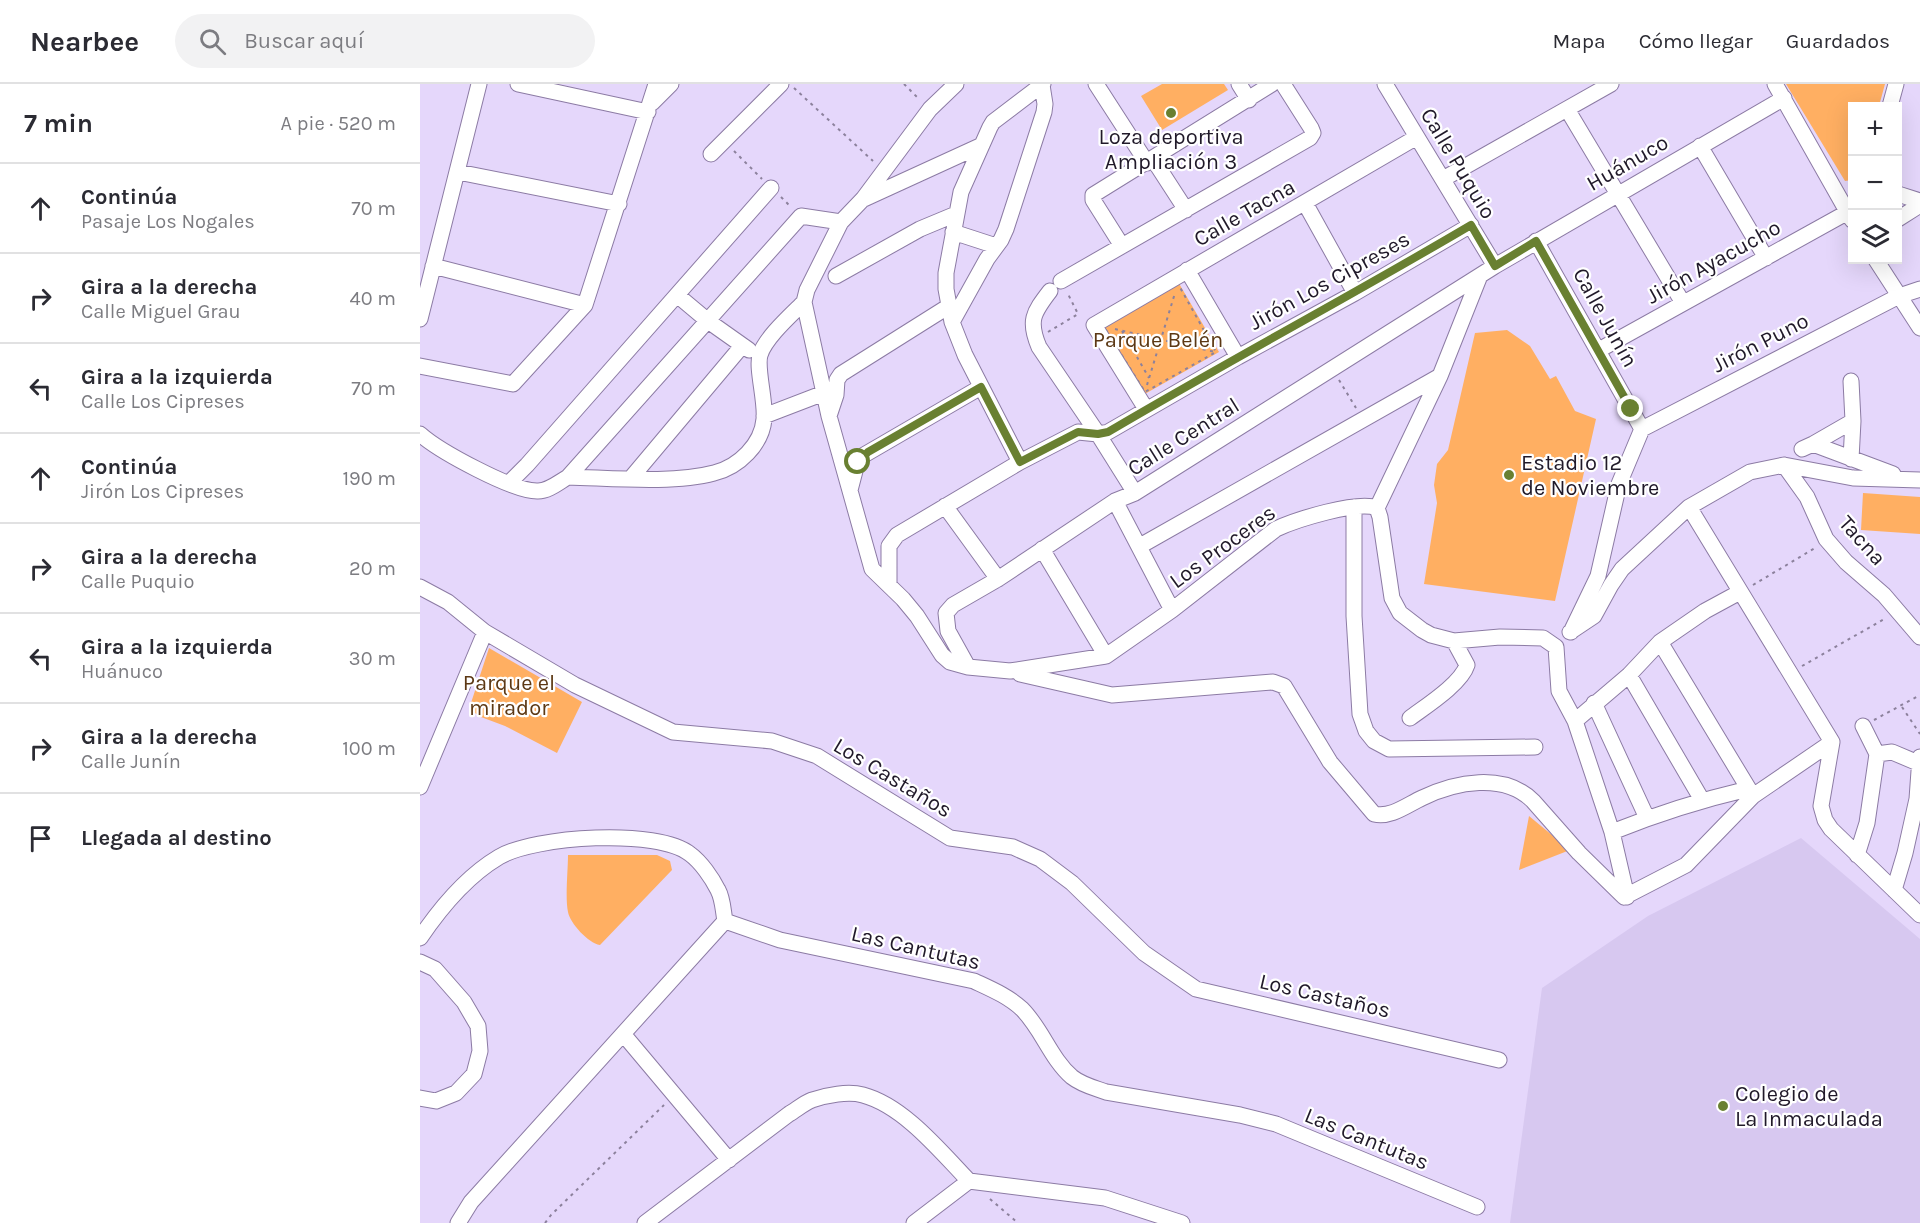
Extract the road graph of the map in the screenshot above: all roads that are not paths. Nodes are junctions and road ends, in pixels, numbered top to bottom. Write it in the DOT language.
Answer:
graph roads {
  1 [pos="479,84"];
  2 [pos="518,84"];
  3 [pos="656,84"];
  4 [pos="671,84"];
  5 [pos="781,84"];
  6 [pos="956,84"];
  7 [pos="1042,84"];
  8 [pos="1096,84"];
  9 [pos="1239,84"];
  10 [pos="1272,84"];
  11 [pos="1283,84"];
  12 [pos="1385,84"];
  13 [pos="1611,84"];
  14 [pos="1775,84"];
  15 [pos="1896,84"];
  16 [pos="1784,98"];
  17 [pos="1249,100"];
  18 [pos="1891,102"];
  19 [pos="648,109"];
  20 [pos="1567,110"];
  21 [pos="1417,137"];
  22 [pos="982,145"];
  23 [pos="1700,146"];
  24 [pos="711,154"];
  25 [pos="1150,161"];
  26 [pos="458,172"];
  27 [pos="1443,179"];
  28 [pos="771,188"];
  29 [pos="1618,194"];
  30 [pos="1902,196"];
  31 [pos="863,199"];
  32 [pos="1305,203"];
  33 [pos="1920,203"];
  34 [pos="619,204"];
  35 [pos="1186,210"];
  36 [pos="1848,211"];
  37 [pos="956,214"];
  38 [pos="1902,216"];
  39 [pos="1848,217"];
  40 [pos="842,222"];
  41 [pos="1471,225"];
  42 [pos="952,232"];
  43 [pos="1536,241"];
  44 [pos="996,246"];
  45 [pos="1122,246"];
  46 [pos="1766,258"];
  47 [pos="1879,264"];
  48 [pos="433,266"];
  49 [pos="1495,266"];
  50 [pos="837,276"];
  51 [pos="1182,276"];
  52 [pos="1479,278"];
  53 [pos="1920,289"];
  54 [pos="1355,293"];
  55 [pos="677,295"];
  56 [pos="1899,296"];
  57 [pos="804,302"];
  58 [pos="1683,303"];
  59 [pos="585,305"];
  60 [pos="949,306"];
  61 [pos="420,319"];
  62 [pos="708,321"];
  63 [pos="952,322"];
  64 [pos="1920,328"];
  65 [pos="742,346"];
  66 [pos="1599,350"];
  67 [pos="760,356"];
  68 [pos="1238,357"];
  69 [pos="420,366"];
  70 [pos="1440,376"];
  71 [pos="1851,381"];
  72 [pos="981,387"];
  73 [pos="824,393"];
  74 [pos="1146,409"];
  75 [pos="765,416"];
  76 [pos="829,416"];
  77 [pos="1853,421"];
  78 [pos="1642,429"];
  79 [pos="420,434"];
  80 [pos="1098,434"];
  81 [pos="1851,459"];
  82 [pos="1020,462"];
  83 [pos="1784,465"];
  84 [pos="568,477"];
  85 [pos="631,478"];
  86 [pos="1915,480"];
  87 [pos="509,483"];
  88 [pos="850,490"];
  89 [pos="1135,493"];
  90 [pos="1115,501"];
  91 [pos="945,506"];
  92 [pos="1354,507"];
  93 [pos="1689,507"];
  94 [pos="1377,508"];
  95 [pos="1140,546"];
  96 [pos="1042,549"];
  97 [pos="998,579"];
  98 [pos="889,585"];
  99 [pos="420,587"];
  100 [pos="1740,592"];
  101 [pos="1172,610"];
  102 [pos="485,632"];
  103 [pos="1570,632"];
  104 [pos="1920,637"];
  105 [pos="1454,641"];
  106 [pos="1660,642"];
  107 [pos="1556,647"];
  108 [pos="1106,656"];
  109 [pos="968,667"];
  110 [pos="1010,671"];
  111 [pos="1629,675"];
  112 [pos="1594,703"];
  113 [pos="1410,718"];
  114 [pos="1575,721"];
  115 [pos="1863,726"];
  116 [pos="1832,742"];
  117 [pos="1535,747"];
  118 [pos="1877,753"];
  119 [pos="1919,760"];
  120 [pos="420,787"];
  121 [pos="1750,793"];
  122 [pos="1701,800"];
  123 [pos="1647,818"];
  124 [pos="1612,832"];
  125 [pos="1857,855"];
  126 [pos="1894,890"];
  127 [pos="1627,897"];
  128 [pos="1920,915"];
  129 [pos="725,921"];
  130 [pos="422,930"];
  131 [pos="420,962"];
  132 [pos="624,1035"];
  133 [pos="1499,1060"];
  134 [pos="420,1098"];
  135 [pos="729,1160"];
  136 [pos="969,1181"];
  137 [pos="1477,1207"];
  138 [pos="458,1223"];
  139 [pos="645,1223"];
  140 [pos="914,1223"];
  141 [pos="1182,1223"];
  1 -- 26 [label="street"];
  2 -- 19 [label="street"];
  3 -- 19 [label="street"];
  4 -- 19 [label="street"];
  5 -- 24 [label="street"];
  6 -- 31 [label="street"];
  7 -- 22 [label="street"];
  7 -- 44 [label="street"];
  8 -- 25 [label="street"];
  9 -- 17 [label="street"];
  10 -- 17 [label="street"];
  11 -- 35 [label="street"];
  12 -- 21 [label="street, Calle Puquio"];
  13 -- 20 [label="street"];
  14 -- 16 [label="street"];
  15 -- 18 [label="street"];
  16 -- 23 [label="street, Huánuco"];
  16 -- 36 [label="street"];
  17 -- 25 [label="street"];
  19 -- 34 [label="street"];
  20 -- 27 [label="street"];
  20 -- 29 [label="street"];
  21 -- 27 [label="street, Calle Puquio"];
  21 -- 32 [label="street, Calle Tacna"];
  22 -- 31 [label="street"];
  22 -- 37 [label="street"];
  23 -- 29 [label="street, Huánuco"];
  23 -- 46 [label="street"];
  25 -- 35 [label="street"];
  25 -- 45 [label="street"];
  26 -- 34 [label="street"];
  26 -- 48 [label="street"];
  27 -- 41 [label="street, Calle Puquio"];
  28 -- 55 [label="street"];
  29 -- 43 [label="street, Huánuco"];
  29 -- 58 [label="street"];
  30 -- 33 [label="street"];
  31 -- 40 [label="street"];
  32 -- 51 [label="street, Calle Tacna"];
  32 -- 54 [label="street"];
  33 -- 38 [label="street"];
  34 -- 59 [label="street"];
  35 -- 45 [label="street"];
  37 -- 42 [label="street"];
  37 -- 50 [label="street"];
  39 -- 46 [label="street, Jirón Ayacucho"];
  40 -- 57 [label="street"];
  40 -- 62 [label="street"];
  41 -- 49 [label="street, Calle Puquio"];
  41 -- 54 [label="street, Jirón Los Cipreses"];
  42 -- 44 [label="street"];
  42 -- 60 [label="street"];
  43 -- 49 [label="street, Huánuco"];
  43 -- 66 [label="street, Calle Junín"];
  44 -- 63 [label="street"];
  45 -- 80 [label="street"];
  46 -- 58 [label="street, Jirón Ayacucho"];
  47 -- 56 [label="street"];
  48 -- 59 [label="street"];
  48 -- 61 [label="street"];
  49 -- 52 [label="street, Calle Central"];
  51 -- 68 [label="street"];
  51 -- 74 [label="street, Calle Tacna"];
  52 -- 70 [label="street"];
  52 -- 89 [label="street, Calle Central"];
  53 -- 56 [label="street, Jirón Puno"];
  54 -- 68 [label="street, Jirón Los Cipreses"];
  55 -- 62 [label="street"];
  55 -- 87 [label="street"];
  56 -- 64 [label="street"];
  56 -- 78 [label="street, Jirón Puno"];
  57 -- 67 [label="street"];
  57 -- 73 [label="street"];
  58 -- 66 [label="street, Jirón Ayacucho"];
  59 -- 69 [label="street"];
  60 -- 63 [label="street"];
  60 -- 76 [label="street"];
  62 -- 65 [label="street"];
  62 -- 84 [label="street"];
  63 -- 72 [label="street"];
  65 -- 67 [label="street"];
  65 -- 85 [label="street"];
  66 -- 78 [label="street, Calle Junín"];
  67 -- 75 [label="street"];
  68 -- 74 [label="street, Jirón Los Cipreses"];
  70 -- 94 [label="street"];
  70 -- 95 [label="street"];
  71 -- 77 [label="street"];
  72 -- 82 [label="street"];
  72 -- 88 [label="street"];
  73 -- 75 [label="street"];
  73 -- 76 [label="street"];
  74 -- 80 [label="street, Jirón Los Cipreses"];
  75 -- 85 [label="street"];
  76 -- 88 [label="street"];
  77 -- 81 [label="street"];
  77 -- 81 [label="street"];
  78 -- 103 [label="street"];
  79 -- 87 [label="street"];
  80 -- 82 [label="street, Jirón Los Cipreses"];
  80 -- 89 [label="street"];
  81 -- 86 [label="street"];
  82 -- 91 [label="street, Jirón Los Cipreses"];
  83 -- 86 [label="street"];
  83 -- 93 [label="street"];
  83 -- 104 [label="street, Tacna"];
  84 -- 85 [label="street"];
  84 -- 87 [label="street"];
  88 -- 98 [label="street, Los Proceres"];
  89 -- 90 [label="street, Calle Central"];
  90 -- 95 [label="street"];
  90 -- 96 [label="street, Calle Central"];
  91 -- 97 [label="street"];
  91 -- 98 [label="street, Jirón Los Cipreses"];
  92 -- 94 [label="street, Los Proceres"];
  92 -- 101 [label="street, Los Proceres"];
  92 -- 117 [label="street"];
  93 -- 100 [label="street"];
  93 -- 103 [label="street"];
  94 -- 105 [label="street"];
  95 -- 101 [label="street"];
  96 -- 97 [label="street, Calle Central"];
  96 -- 108 [label="street"];
  97 -- 109 [label="street, Calle Central"];
  98 -- 109 [label="street, Los Proceres"];
  99 -- 102 [label="street, Los Castaños"];
  100 -- 106 [label="street"];
  100 -- 116 [label="street"];
  101 -- 108 [label="street, Los Proceres"];
  102 -- 120 [label="street"];
  102 -- 133 [label="street, Los Castaños"];
  103 -- 107 [label="street"];
  105 -- 107 [label="street"];
  105 -- 113 [label="street"];
  106 -- 111 [label="street"];
  106 -- 121 [label="street"];
  107 -- 114 [label="street"];
  108 -- 110 [label="street, Los Proceres"];
  109 -- 110 [label="street, Los Proceres"];
  110 -- 127 [label="street"];
  111 -- 112 [label="street"];
  111 -- 122 [label="street"];
  112 -- 114 [label="street"];
  112 -- 123 [label="street"];
  114 -- 124 [label="street"];
  115 -- 118 [label="street"];
  116 -- 121 [label="street"];
  116 -- 125 [label="street"];
  118 -- 119 [label="street"];
  118 -- 125 [label="street"];
  119 -- 126 [label="street"];
  121 -- 122 [label="street"];
  121 -- 127 [label="street"];
  122 -- 123 [label="street"];
  123 -- 124 [label="street"];
  124 -- 127 [label="street"];
  125 -- 126 [label="street"];
  126 -- 128 [label="street"];
  129 -- 130 [label="street"];
  129 -- 132 [label="street"];
  129 -- 137 [label="street, Las Cantutas"];
  131 -- 134 [label="street"];
  132 -- 135 [label="street"];
  132 -- 138 [label="street"];
  135 -- 136 [label="street"];
  135 -- 139 [label="street"];
  136 -- 140 [label="street"];
  136 -- 141 [label="street"];
}
